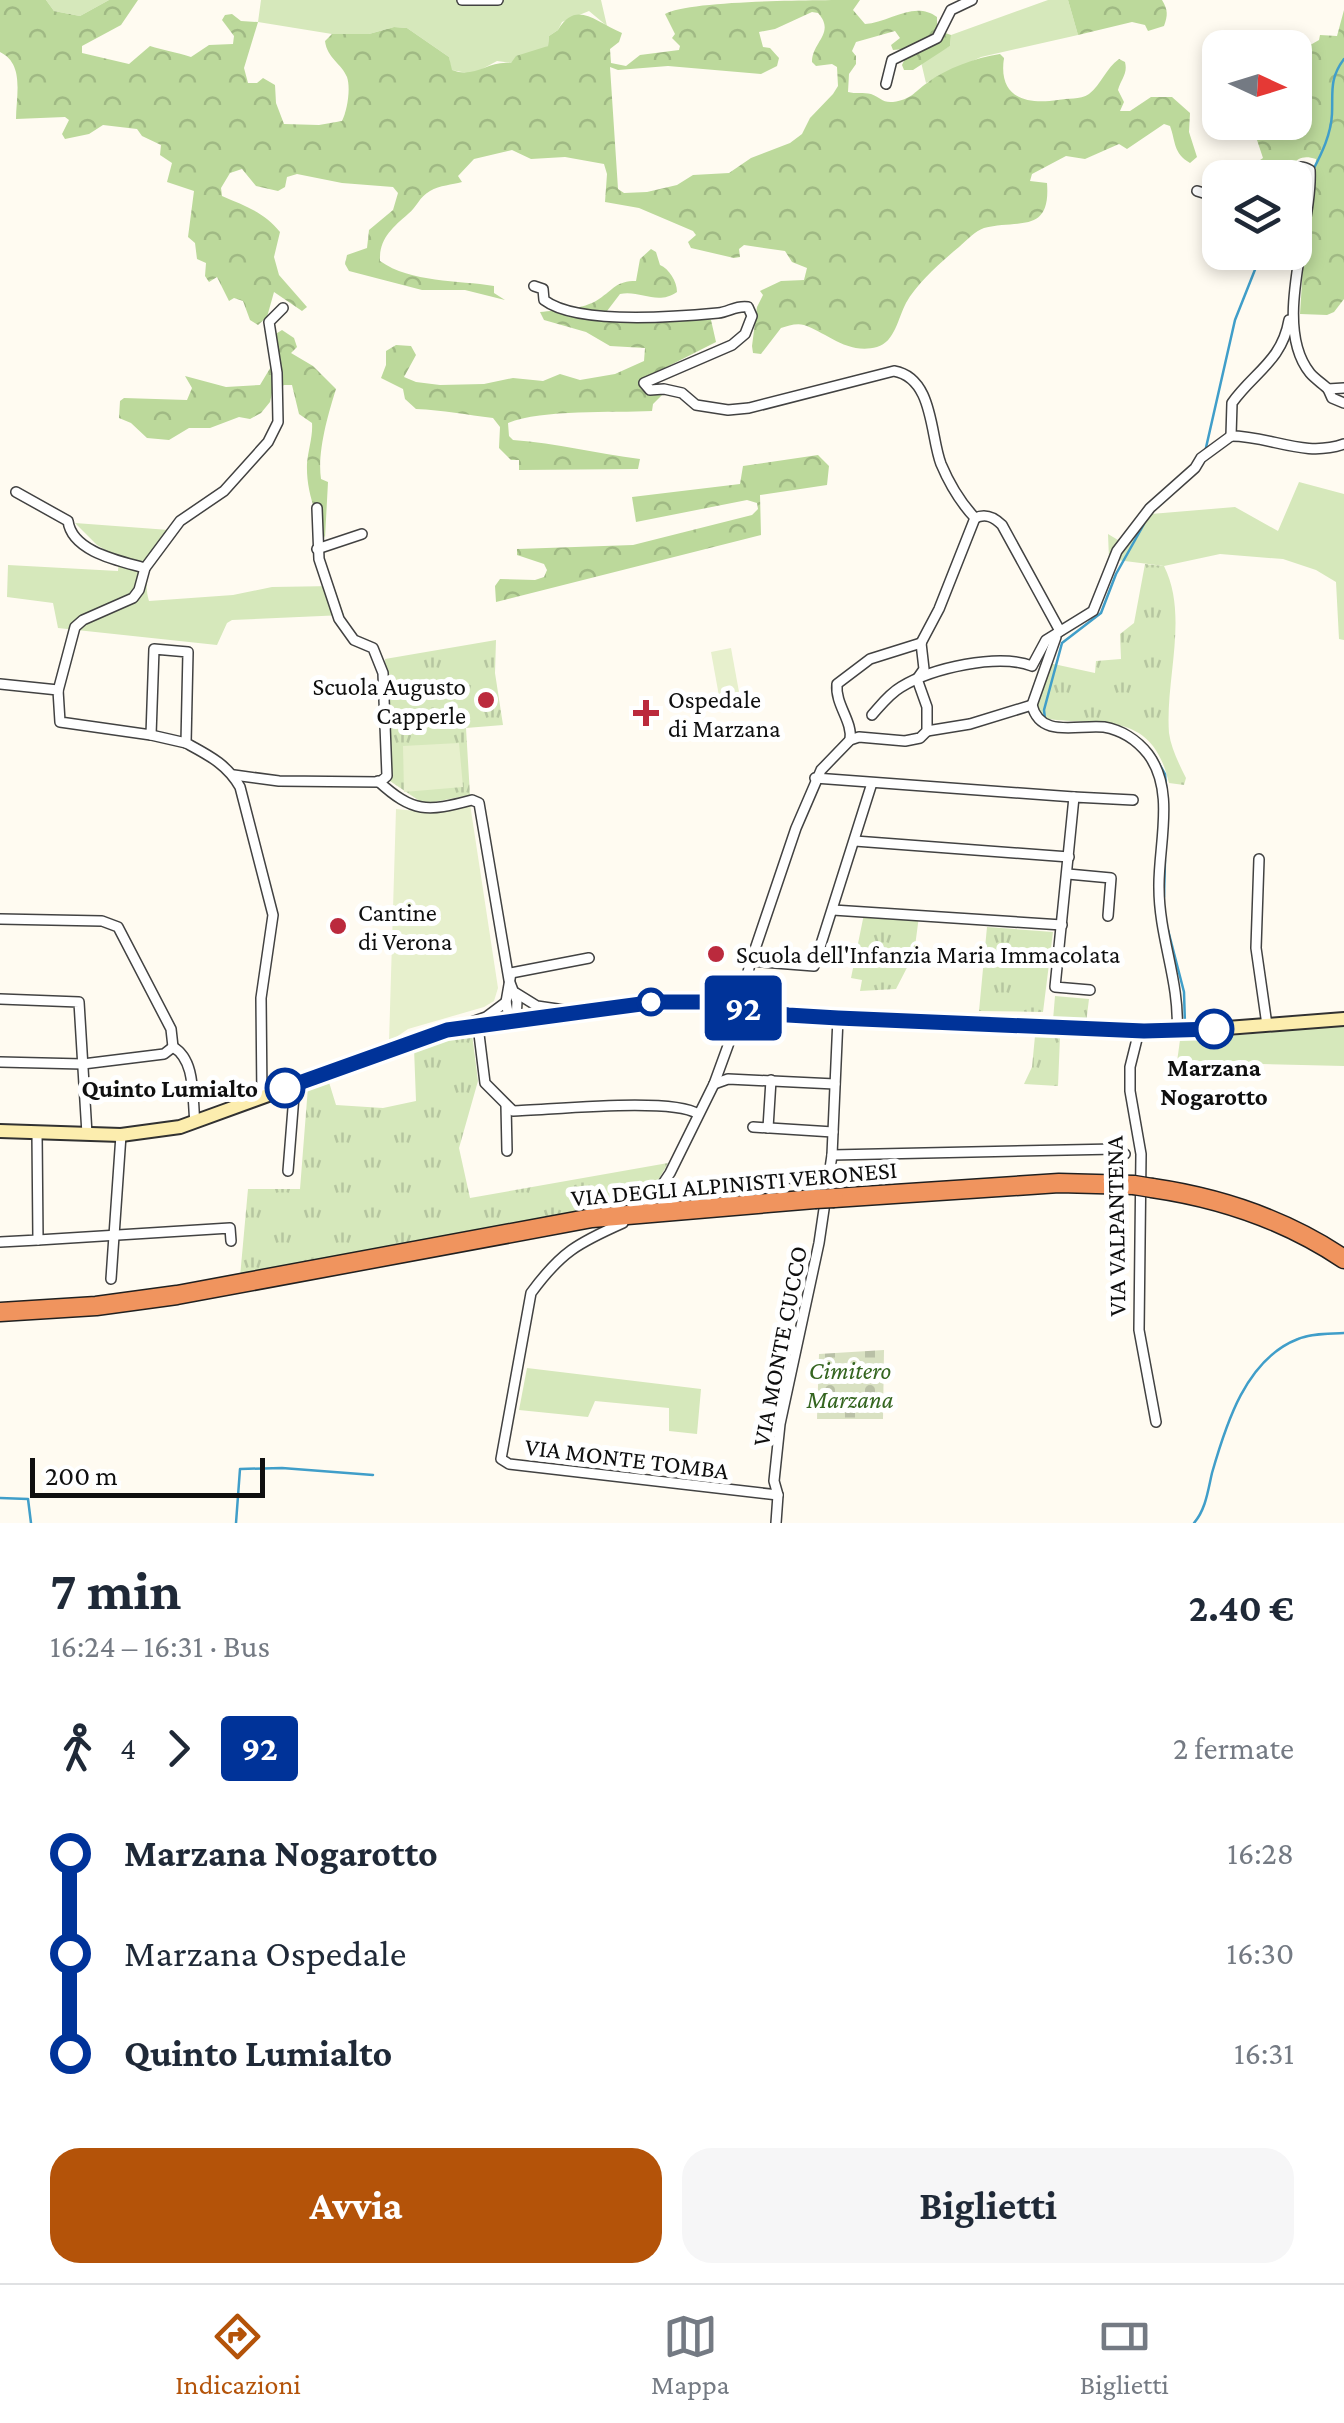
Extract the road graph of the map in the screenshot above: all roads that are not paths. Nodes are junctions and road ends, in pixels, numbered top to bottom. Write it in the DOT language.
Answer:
graph roads {
  1 [pos="462,0"];
  2 [pos="498,0"];
  3 [pos="972,0"];
  4 [pos="886,84"];
  5 [pos="1197,191"];
  6 [pos="1202,193"];
  7 [pos="1300,270"];
  8 [pos="534,286"];
  9 [pos="283,308"];
  10 [pos="1294,322"];
  11 [pos="1328,388"];
  12 [pos="1344,388"];
  13 [pos="1344,403"];
  14 [pos="1230,436"];
  15 [pos="1344,444"];
  16 [pos="16,492"];
  17 [pos="316,508"];
  18 [pos="975,518"];
  19 [pos="362,534"];
  20 [pos="317,549"];
  21 [pos="145,568"];
  22 [pos="1060,631"];
  23 [pos="921,643"];
  24 [pos="917,679"];
  25 [pos="0,684"];
  26 [pos="58,691"];
  27 [pos="1032,705"];
  28 [pos="872,715"];
  29 [pos="927,731"];
  30 [pos="151,734"];
  31 [pos="850,740"];
  32 [pos="186,743"];
  33 [pos="234,776"];
  34 [pos="816,778"];
  35 [pos="266,780"];
  36 [pos="378,782"];
  37 [pos="872,783"];
  38 [pos="240,787"];
  39 [pos="1074,797"];
  40 [pos="1133,800"];
  41 [pos="855,842"];
  42 [pos="1068,856"];
  43 [pos="1259,859"];
  44 [pos="1068,874"];
  45 [pos="834,910"];
  46 [pos="1108,916"];
  47 [pos="0,919"];
  48 [pos="1062,925"];
  49 [pos="590,958"];
  50 [pos="752,962"];
  51 [pos="509,980"];
  52 [pos="1090,990"];
  53 [pos="514,992"];
  54 [pos="0,999"];
  55 [pos="506,1002"];
  56 [pos="738,1008"];
  57 [pos="576,1012"];
  58 [pos="838,1018"];
  59 [pos="1344,1018"];
  60 [pos="513,1021"];
  61 [pos="1267,1025"];
  62 [pos="478,1026"];
  63 [pos="447,1030"];
  64 [pos="1139,1030"];
  65 [pos="1177,1032"];
  66 [pos="173,1047"];
  67 [pos="0,1062"];
  68 [pos="83,1064"];
  69 [pos="771,1080"];
  70 [pos="294,1084"];
  71 [pos="714,1084"];
  72 [pos="835,1084"];
  73 [pos="262,1098"];
  74 [pos="506,1105"];
  75 [pos="698,1114"];
  76 [pos="195,1122"];
  77 [pos="753,1127"];
  78 [pos="768,1128"];
  79 [pos="0,1131"];
  80 [pos="833,1132"];
  81 [pos="37,1133"];
  82 [pos="87,1134"];
  83 [pos="121,1135"];
  84 [pos="508,1150"];
  85 [pos="1126,1154"];
  86 [pos="832,1155"];
  87 [pos="288,1171"];
  88 [pos="828,1176"];
  89 [pos="750,1182"];
  90 [pos="648,1206"];
  91 [pos="623,1223"];
  92 [pos="116,1234"];
  93 [pos="38,1240"];
  94 [pos="231,1241"];
  95 [pos="0,1242"];
  96 [pos="1344,1259"];
  97 [pos="111,1279"];
  98 [pos="0,1312"];
  99 [pos="1156,1422"];
  100 [pos="778,1495"];
  101 [pos="776,1523"];
  1 -- 2 [label="street"];
  3 -- 4 [label="street"];
  5 -- 6 [label="street"];
  7 -- 10 [label="street"];
  8 -- 18 [label="street"];
  9 -- 21 [label="street"];
  10 -- 11 [label="street"];
  10 -- 14 [label="street"];
  11 -- 12 [label="street"];
  11 -- 13 [label="street"];
  14 -- 15 [label="street"];
  14 -- 22 [label="street"];
  16 -- 21 [label="street"];
  17 -- 20 [label="street"];
  18 -- 22 [label="street"];
  18 -- 23 [label="street"];
  19 -- 20 [label="street"];
  20 -- 36 [label="street"];
  21 -- 26 [label="street"];
  22 -- 24 [label="street"];
  22 -- 27 [label="street"];
  23 -- 24 [label="street"];
  23 -- 31 [label="street"];
  24 -- 28 [label="street"];
  24 -- 29 [label="street"];
  25 -- 26 [label="street"];
  26 -- 30 [label="street"];
  27 -- 29 [label="street"];
  27 -- 65 [label="street"];
  29 -- 31 [label="street"];
  30 -- 32 [label="street"];
  30 -- 32 [label="street"];
  31 -- 34 [label="street"];
  32 -- 33 [label="street"];
  33 -- 35 [label="street"];
  33 -- 38 [label="street"];
  34 -- 37 [label="street"];
  34 -- 50 [label="street"];
  35 -- 36 [label="street"];
  35 -- 38 [label="street"];
  36 -- 51 [label="street"];
  37 -- 39 [label="street"];
  37 -- 41 [label="street"];
  38 -- 73 [label="street"];
  39 -- 40 [label="street"];
  39 -- 42 [label="street"];
  41 -- 42 [label="street"];
  41 -- 45 [label="street"];
  42 -- 44 [label="street"];
  43 -- 61 [label="street"];
  44 -- 46 [label="street"];
  44 -- 48 [label="street"];
  45 -- 48 [label="street"];
  45 -- 50 [label="street"];
  47 -- 66 [label="street"];
  48 -- 52 [label="street"];
  49 -- 51 [label="street"];
  50 -- 56 [label="street"];
  51 -- 53 [label="street"];
  51 -- 55 [label="street"];
  53 -- 57 [label="street"];
  53 -- 60 [label="street"];
  54 -- 68 [label="street"];
  55 -- 60 [label="street"];
  55 -- 63 [label="street"];
  56 -- 57 [label="street"];
  56 -- 58 [label="street"];
  56 -- 71 [label="street"];
  57 -- 60 [label="street"];
  58 -- 64 [label="street"];
  58 -- 72 [label="street, VIA MONTE CUCCO"];
  59 -- 61 [label="street"];
  60 -- 62 [label="street"];
  61 -- 65 [label="street"];
  62 -- 63 [label="street"];
  62 -- 74 [label="street"];
  63 -- 70 [label="street"];
  64 -- 65 [label="street"];
  64 -- 99 [label="street, VIA VALPANTENA"];
  66 -- 68 [label="street"];
  66 -- 76 [label="street"];
  67 -- 68 [label="street"];
  68 -- 82 [label="street"];
  69 -- 71 [label="street"];
  69 -- 72 [label="street"];
  69 -- 78 [label="street"];
  70 -- 73 [label="street"];
  70 -- 87 [label="street"];
  71 -- 75 [label="street"];
  72 -- 80 [label="street, VIA MONTE CUCCO"];
  73 -- 76 [label="street"];
  74 -- 75 [label="street"];
  74 -- 84 [label="street"];
  75 -- 90 [label="street"];
  76 -- 83 [label="street"];
  77 -- 78 [label="street"];
  78 -- 80 [label="street"];
  79 -- 81 [label="street"];
  80 -- 86 [label="street, VIA MONTE CUCCO"];
  81 -- 82 [label="street"];
  81 -- 93 [label="street"];
  82 -- 83 [label="street"];
  83 -- 92 [label="street"];
  85 -- 86 [label="street"];
  86 -- 88 [label="street, VIA MONTE CUCCO"];
  88 -- 89 [label="street"];
  88 -- 100 [label="street, VIA MONTE CUCCO"];
  91 -- 100 [label="street, VIA MONTE TOMBA"];
  92 -- 93 [label="street"];
  92 -- 94 [label="street"];
  92 -- 97 [label="street"];
  93 -- 95 [label="street"];
  96 -- 98 [label="highway, VIA DEGLI ALPINISTI VERONESI, bridge"];
  100 -- 101 [label="street, VIA MONTE CUCCO"];
}
